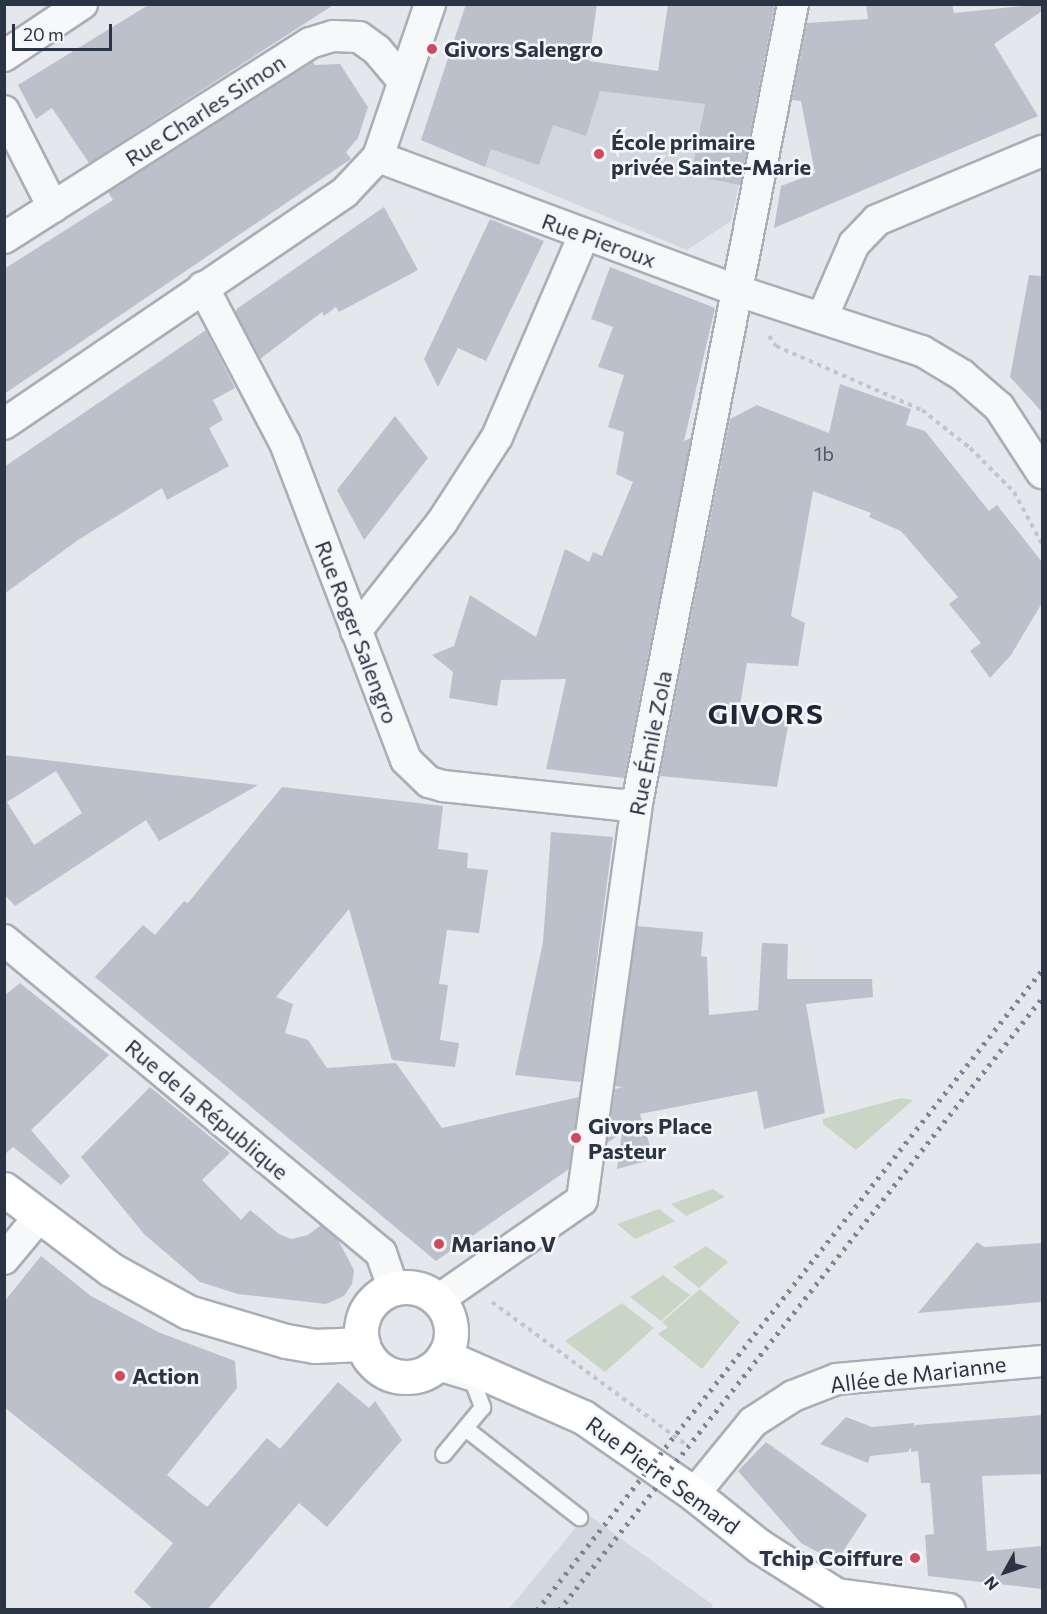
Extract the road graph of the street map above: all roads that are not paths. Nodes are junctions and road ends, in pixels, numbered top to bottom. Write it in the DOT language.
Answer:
graph roads {
  1 [pos="82,4"];
  2 [pos="430,4"];
  3 [pos="793,4"];
  4 [pos="4,56"];
  5 [pos="403,81"];
  6 [pos="4,111"];
  7 [pos="1042,151"];
  8 [pos="378,158"];
  9 [pos="53,207"];
  10 [pos="584,235"];
  11 [pos="4,238"];
  12 [pos="203,287"];
  13 [pos="735,290"];
  14 [pos="822,318"];
  15 [pos="4,424"];
  16 [pos="1042,473"];
  17 [pos="356,632"];
  18 [pos="637,803"];
  19 [pos="4,940"];
  20 [pos="4,1190"];
  21 [pos="39,1217"];
  22 [pos="4,1259"];
  23 [pos="393,1288"];
  24 [pos="438,1300"];
  25 [pos="363,1344"];
  26 [pos="1042,1361"];
  27 [pos="437,1363"];
  28 [pos="465,1428"];
  29 [pos="443,1454"];
  30 [pos="694,1494"];
  31 [pos="579,1517"];
  32 [pos="948,1610"];
  1 -- 4 [label="street"];
  2 -- 5 [label="street"];
  3 -- 13 [label="street, Rue Émile Zola"];
  5 -- 8 [label="street"];
  5 -- 9 [label="street, Rue Charles Simon"];
  6 -- 9 [label="street"];
  7 -- 14 [label="street"];
  8 -- 10 [label="street, Rue Pieroux"];
  8 -- 12 [label="street"];
  9 -- 11 [label="street, Rue Charles Simon"];
  10 -- 13 [label="street, Rue Pieroux"];
  10 -- 17 [label="street"];
  12 -- 15 [label="street"];
  12 -- 17 [label="street, Rue Roger Salengro"];
  13 -- 14 [label="street, Rue Pieroux"];
  13 -- 18 [label="street, Rue Émile Zola"];
  14 -- 16 [label="street, Rue Pieroux"];
  17 -- 18 [label="street, Rue Roger Salengro"];
  18 -- 24 [label="street, Rue Émile Zola"];
  19 -- 23 [label="street, Rue de la République"];
  20 -- 21 [label="main road"];
  21 -- 22 [label="street"];
  21 -- 25 [label="main road"];
  23 -- 24 [label="main road"];
  23 -- 25 [label="main road"];
  24 -- 27 [label="main road"];
  25 -- 27 [label="main road"];
  26 -- 30 [label="street, Allée de Marianne"];
  27 -- 28 [label="lane"];
  27 -- 30 [label="main road, Rue Pierre Semard"];
  28 -- 29 [label="lane"];
  28 -- 31 [label="lane"];
  30 -- 32 [label="main road, Rue Pierre Semard"];
}
